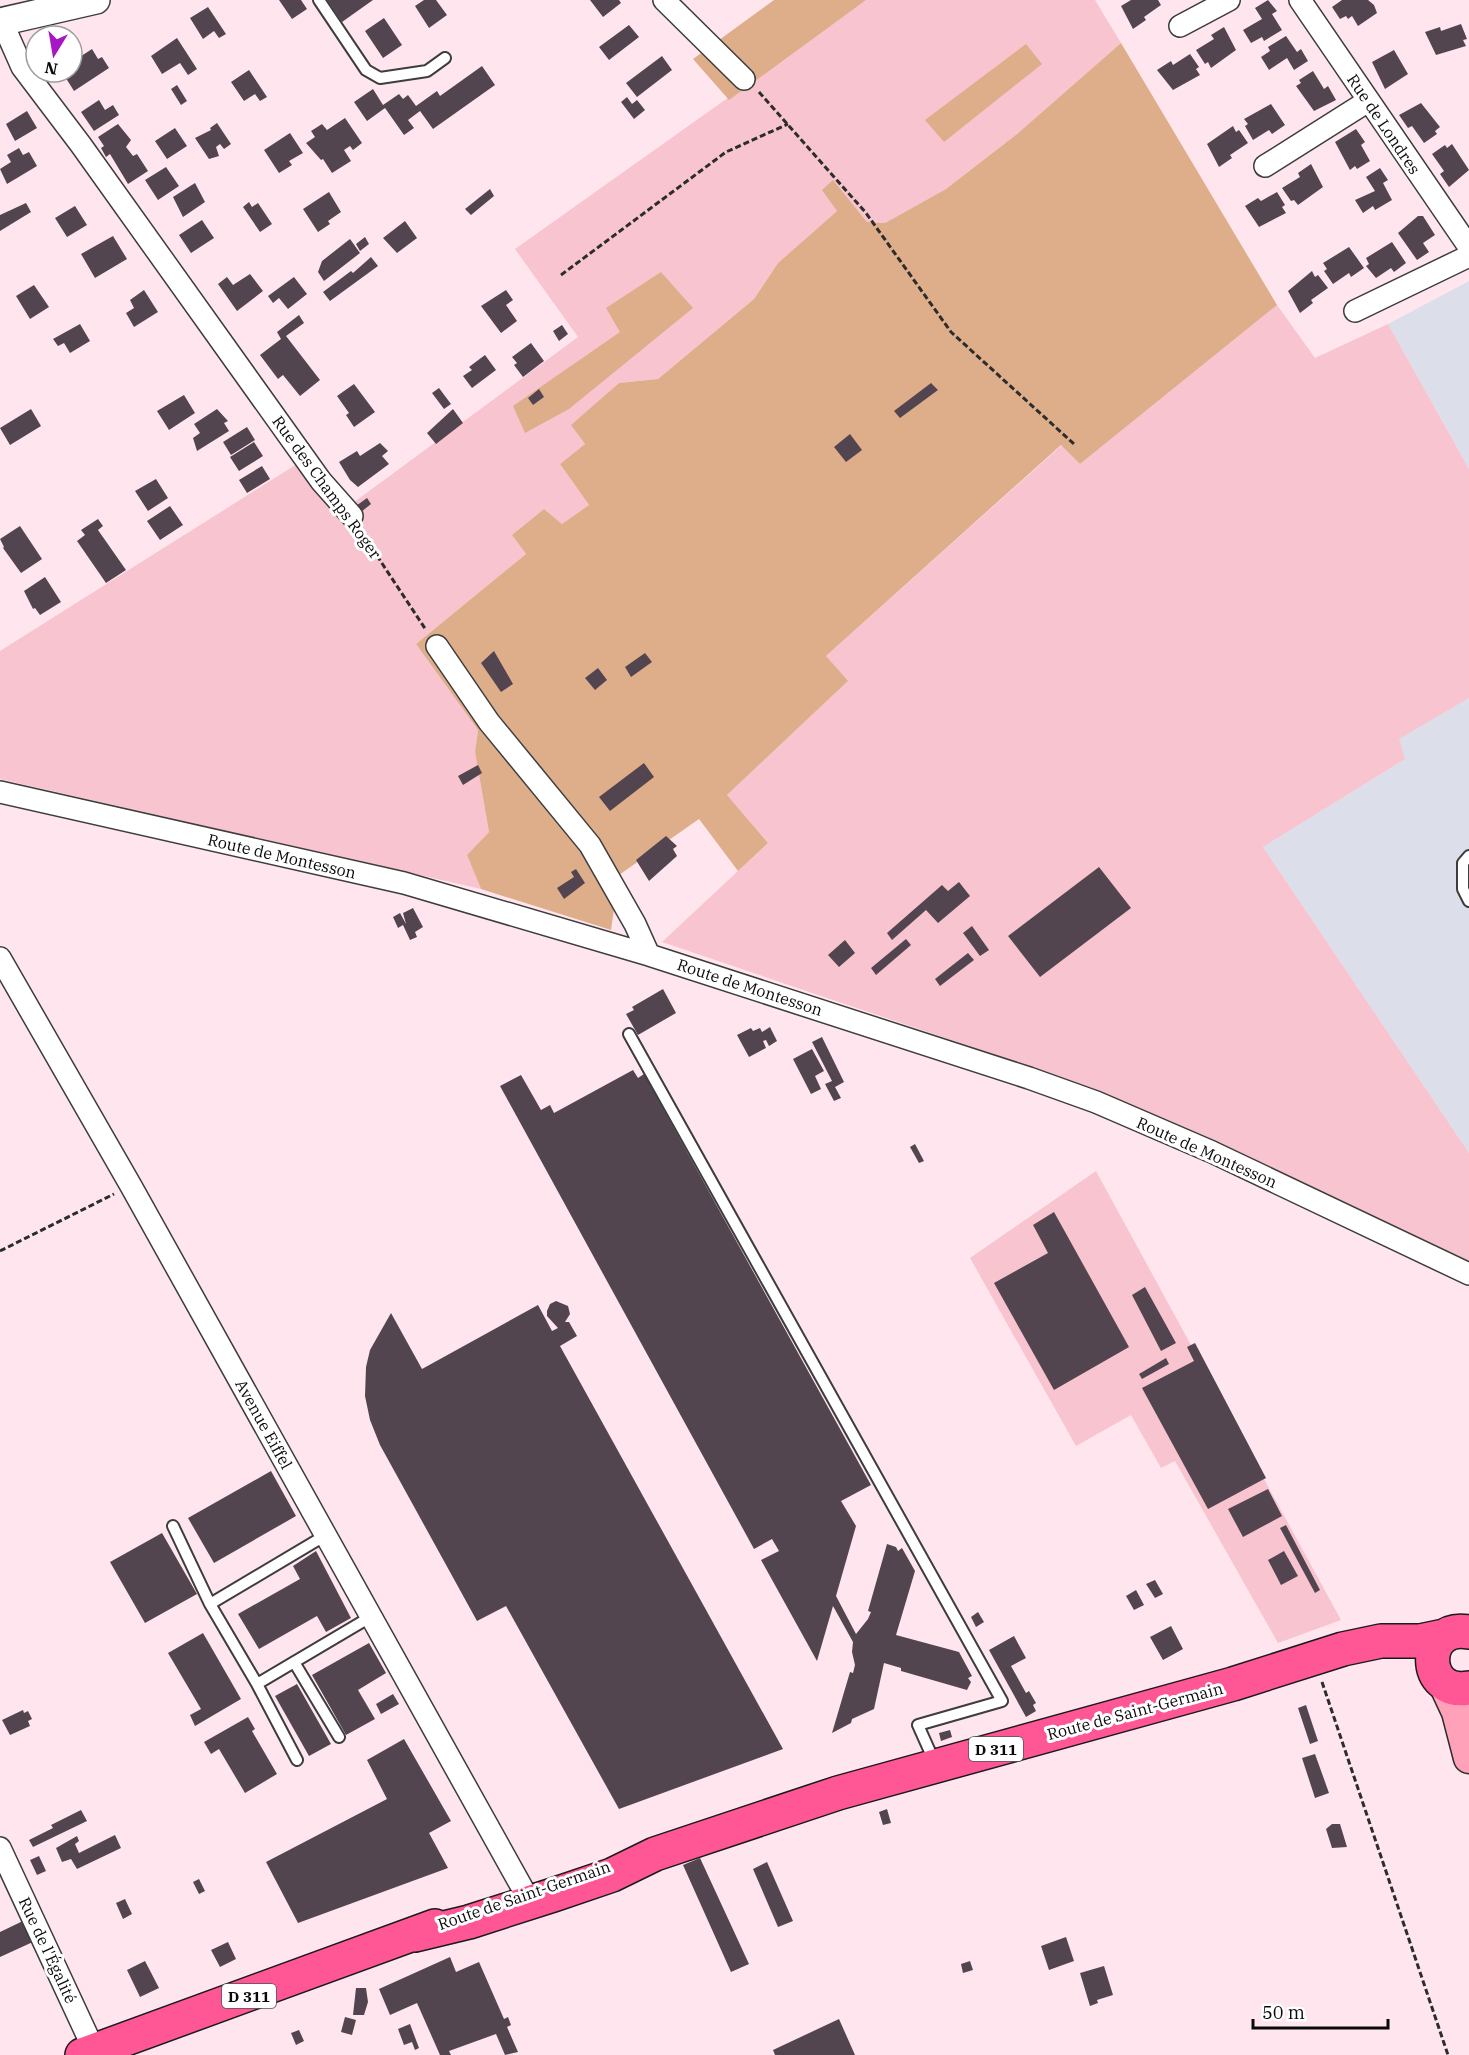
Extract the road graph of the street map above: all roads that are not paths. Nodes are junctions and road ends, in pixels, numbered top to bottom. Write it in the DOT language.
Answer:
graph roads {
  1 [pos="96,0"];
  2 [pos="319,0"];
  3 [pos="664,0"];
  4 [pos="1229,0"];
  5 [pos="1300,0"];
  6 [pos="1,22"];
  7 [pos="1180,26"];
  8 [pos="445,58"];
  9 [pos="744,79"];
  10 [pos="1368,101"];
  11 [pos="1265,166"];
  12 [pos="1469,247"];
  13 [pos="1469,256"];
  14 [pos="1355,311"];
  15 [pos="352,516"];
  16 [pos="436,646"];
  17 [pos="0,792"];
  18 [pos="1469,856"];
  19 [pos="1469,901"];
  20 [pos="649,955"];
  21 [pos="0,958"];
  22 [pos="629,1034"];
  23 [pos="1469,1274"];
  24 [pos="173,1526"];
  25 [pos="326,1535"];
  26 [pos="210,1604"];
  27 [pos="372,1617"];
  28 [pos="1460,1632"];
  29 [pos="1359,1645"];
  30 [pos="294,1662"];
  31 [pos="1449,1681"];
  32 [pos="257,1684"];
  33 [pos="339,1737"];
  34 [pos="1469,1749"];
  35 [pos="1469,1758"];
  36 [pos="297,1760"];
  37 [pos="936,1766"];
  38 [pos="0,1848"];
  39 [pos="636,1861"];
  40 [pos="524,1892"];
  41 [pos="415,1935"];
  42 [pos="89,2053"];
  1 -- 6 [label="street"];
  2 -- 8 [label="lane"];
  3 -- 9 [label="street"];
  4 -- 7 [label="street"];
  5 -- 10 [label="street, Rue de Londres"];
  6 -- 15 [label="street, Rue des Champs Roger"];
  10 -- 11 [label="street"];
  10 -- 12 [label="street, Rue de Londres"];
  13 -- 14 [label="street"];
  16 -- 20 [label="street"];
  17 -- 20 [label="street, Route de Montesson"];
  18 -- 19 [label="lane"];
  20 -- 23 [label="street, Route de Montesson"];
  21 -- 25 [label="street, Avenue Eiffel"];
  22 -- 37 [label="lane"];
  24 -- 26 [label="lane"];
  25 -- 26 [label="lane"];
  25 -- 27 [label="street, Avenue Eiffel"];
  26 -- 32 [label="lane"];
  27 -- 30 [label="lane"];
  27 -- 40 [label="street, Avenue Eiffel"];
  28 -- 29 [label="main road, Route de Saint-Germain / D 311"];
  28 -- 31 [label="main road"];
  29 -- 31 [label="main road, Route de Saint-Germain / D 311"];
  29 -- 37 [label="main road, Route de Saint-Germain / D 311"];
  30 -- 32 [label="lane"];
  30 -- 33 [label="lane"];
  31 -- 35 [label="main road"];
  32 -- 36 [label="lane"];
  34 -- 35 [label="main road"];
  37 -- 39 [label="main road, Route de Saint-Germain / D 311"];
  38 -- 42 [label="street, Rue de l'Égalité"];
  39 -- 40 [label="main road, Route de Saint-Germain / D 311"];
  39 -- 41 [label="main road, Route de Saint-Germain / D 311"];
  40 -- 41 [label="main road, Route de Saint-Germain / D 311"];
  41 -- 42 [label="main road, Route de Saint-Germain / D 311"];
}
